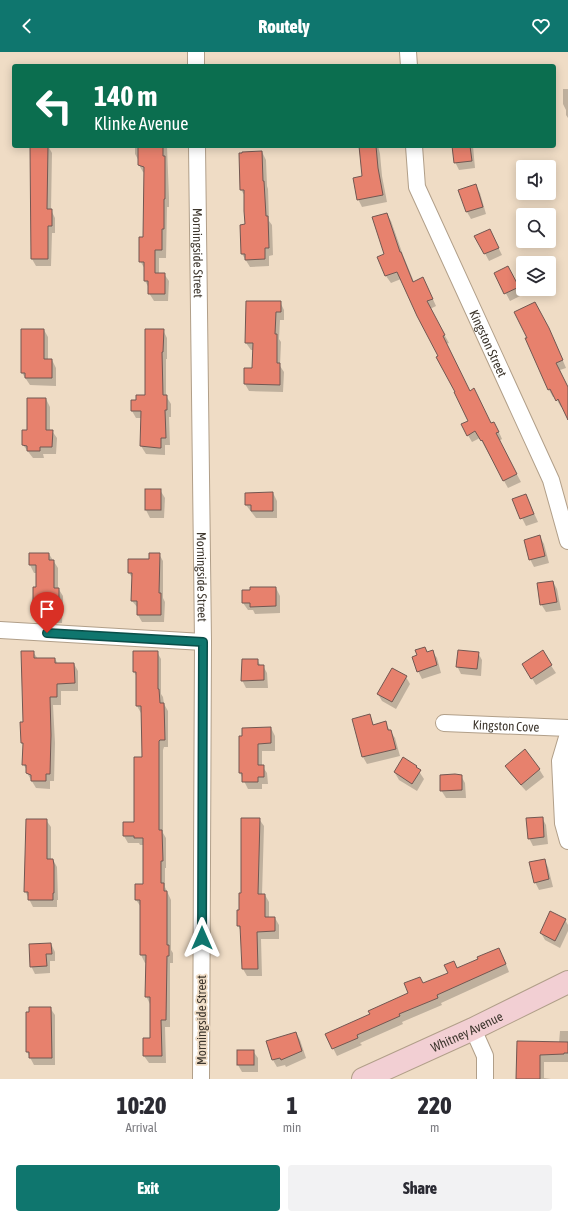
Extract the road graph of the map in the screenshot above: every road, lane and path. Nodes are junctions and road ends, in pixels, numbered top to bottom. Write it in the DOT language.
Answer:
graph roads {
  1 [pos="196,52"];
  2 [pos="408,52"];
  3 [pos="196,64"];
  4 [pos="409,64"];
  5 [pos="197,148"];
  6 [pos="414,148"];
  7 [pos="568,541"];
  8 [pos="0,630"];
  9 [pos="203,642"];
  10 [pos="444,723"];
  11 [pos="568,728"];
  12 [pos="568,734"];
  13 [pos="568,841"];
  14 [pos="568,982"];
  15 [pos="473,1029"];
  16 [pos="201,1079"];
  17 [pos="364,1079"];
  18 [pos="485,1079"];
  1 -- 3 [label="street"];
  2 -- 4 [label="street"];
  5 -- 9 [label="street, Morningside Street"];
  6 -- 7 [label="street, Kingston Street"];
  8 -- 9 [label="street"];
  9 -- 16 [label="street, Morningside Street"];
  10 -- 11 [label="street, Kingston Cove"];
  12 -- 13 [label="street"];
  14 -- 15 [label="main road, Whitney Avenue"];
  15 -- 17 [label="main road, Whitney Avenue"];
  15 -- 18 [label="street"];
}
